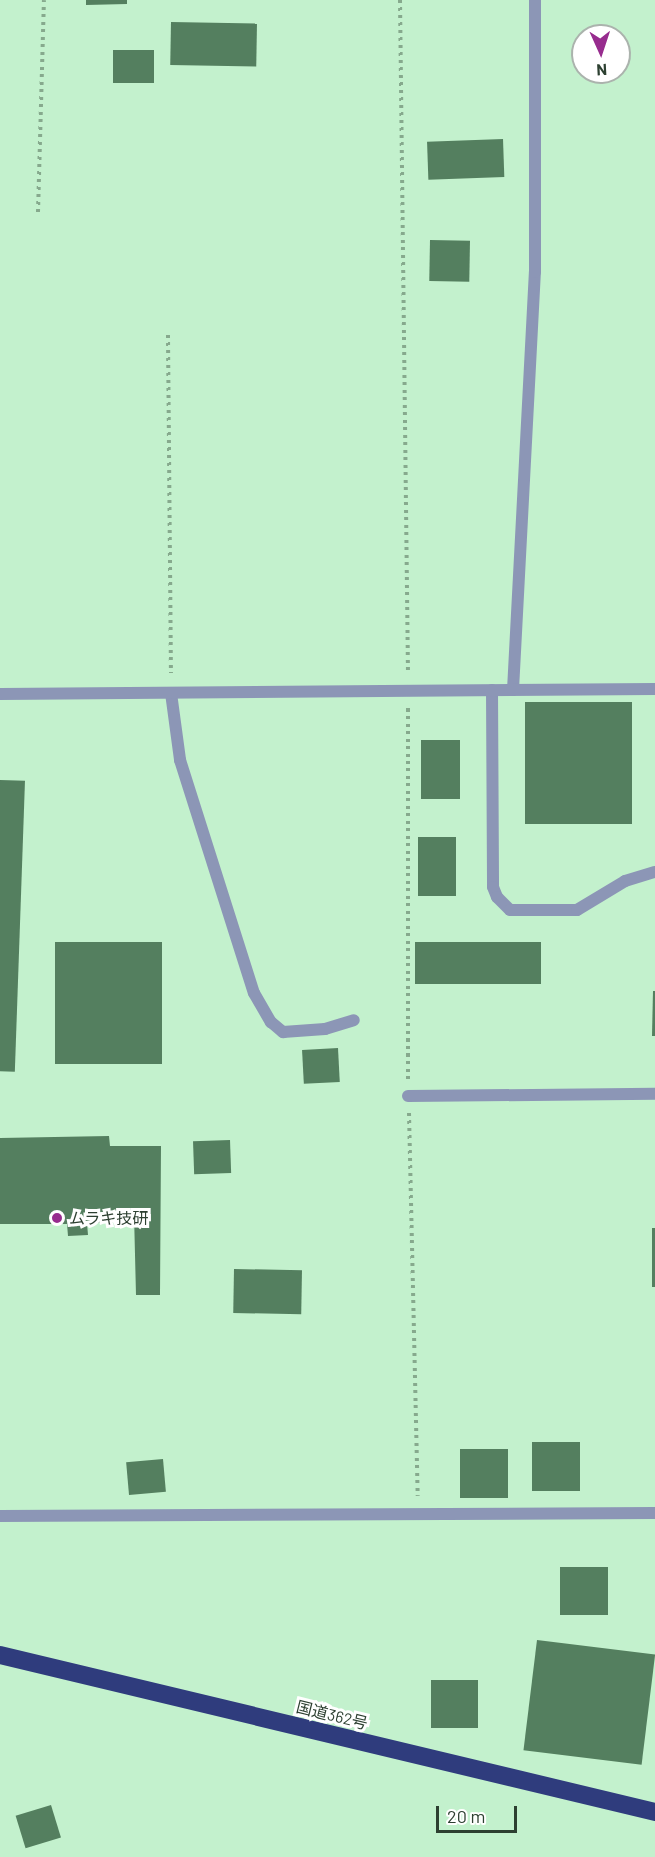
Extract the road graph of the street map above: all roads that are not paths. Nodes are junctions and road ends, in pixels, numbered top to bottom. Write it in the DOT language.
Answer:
graph roads {
  1 [pos="535,0"];
  2 [pos="655,689"];
  3 [pos="492,690"];
  4 [pos="513,690"];
  5 [pos="171,693"];
  6 [pos="0,694"];
  7 [pos="655,872"];
  8 [pos="354,1020"];
  9 [pos="655,1094"];
  10 [pos="408,1096"];
  11 [pos="655,1513"];
  12 [pos="0,1516"];
  13 [pos="0,1655"];
  14 [pos="655,1812"];
  1 -- 4 [label="street"];
  2 -- 4 [label="street"];
  3 -- 4 [label="street"];
  3 -- 5 [label="street"];
  3 -- 7 [label="street"];
  5 -- 6 [label="street"];
  5 -- 8 [label="street"];
  9 -- 10 [label="street"];
  11 -- 12 [label="street"];
  13 -- 14 [label="highway, 国道362号"];
}
